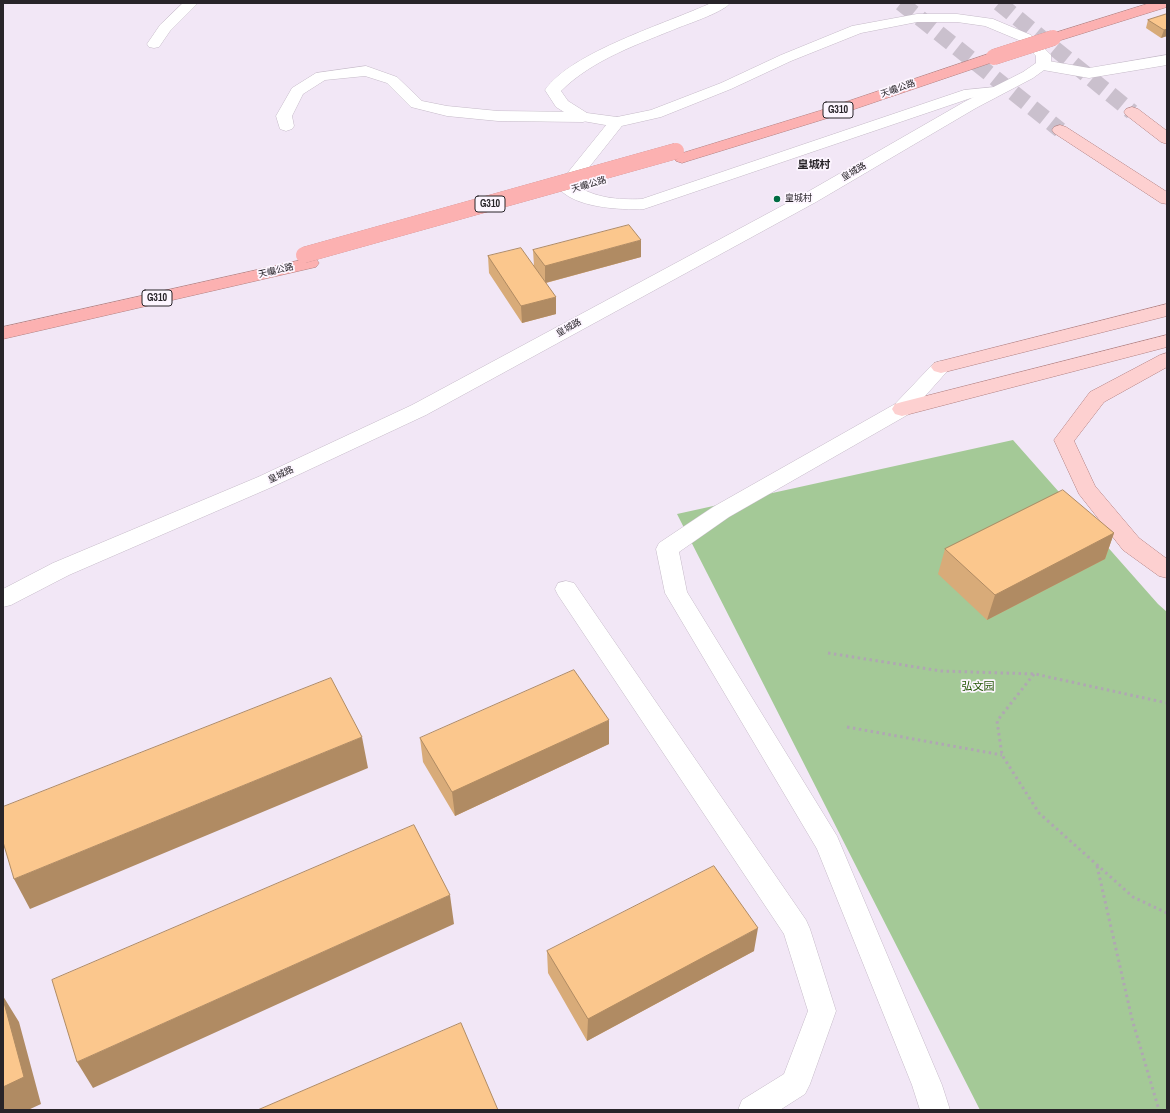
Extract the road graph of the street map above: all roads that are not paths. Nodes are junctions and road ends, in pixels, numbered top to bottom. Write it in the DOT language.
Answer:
graph roads {
  1 [pos="191,3"];
  2 [pos="723,3"];
  3 [pos="1140,3"];
  4 [pos="1165,3"];
  5 [pos="1048,36"];
  6 [pos="154,44"];
  7 [pos="1167,60"];
  8 [pos="1042,65"];
  9 [pos="995,92"];
  10 [pos="1132,112"];
  11 [pos="583,117"];
  12 [pos="617,122"];
  13 [pos="286,126"];
  14 [pos="1060,130"];
  15 [pos="1167,139"];
  16 [pos="1167,199"];
  17 [pos="307,259"];
  18 [pos="1167,310"];
  19 [pos="3,322"];
  20 [pos="3,333"];
  21 [pos="1167,341"];
  22 [pos="1167,359"];
  23 [pos="941,367"];
  24 [pos="902,409"];
  25 [pos="1167,570"];
  26 [pos="566,589"];
  27 [pos="3,599"];
  28 [pos="753,1110"];
  29 [pos="935,1110"];
  1 -- 6 [label="street"];
  2 -- 11 [label="street"];
  3 -- 5 [label="highway, 天巉公路 / G310"];
  4 -- 5 [label="highway, 天巉公路 / G310"];
  5 -- 17 [label="highway, 天巉公路 / G310, bridge"];
  7 -- 8 [label="street"];
  8 -- 9 [label="street, 皇城路"];
  8 -- 12 [label="street"];
  9 -- 12 [label="street"];
  9 -- 27 [label="street, 皇城路"];
  10 -- 15 [label="main road"];
  11 -- 12 [label="street"];
  11 -- 13 [label="street"];
  14 -- 16 [label="main road"];
  17 -- 19 [label="highway, 天巉公路 / G310"];
  17 -- 20 [label="highway, 天巉公路 / G310"];
  18 -- 23 [label="main road"];
  21 -- 24 [label="main road"];
  22 -- 25 [label="main road"];
  23 -- 24 [label="street"];
  24 -- 29 [label="street"];
  26 -- 28 [label="street"];
}
